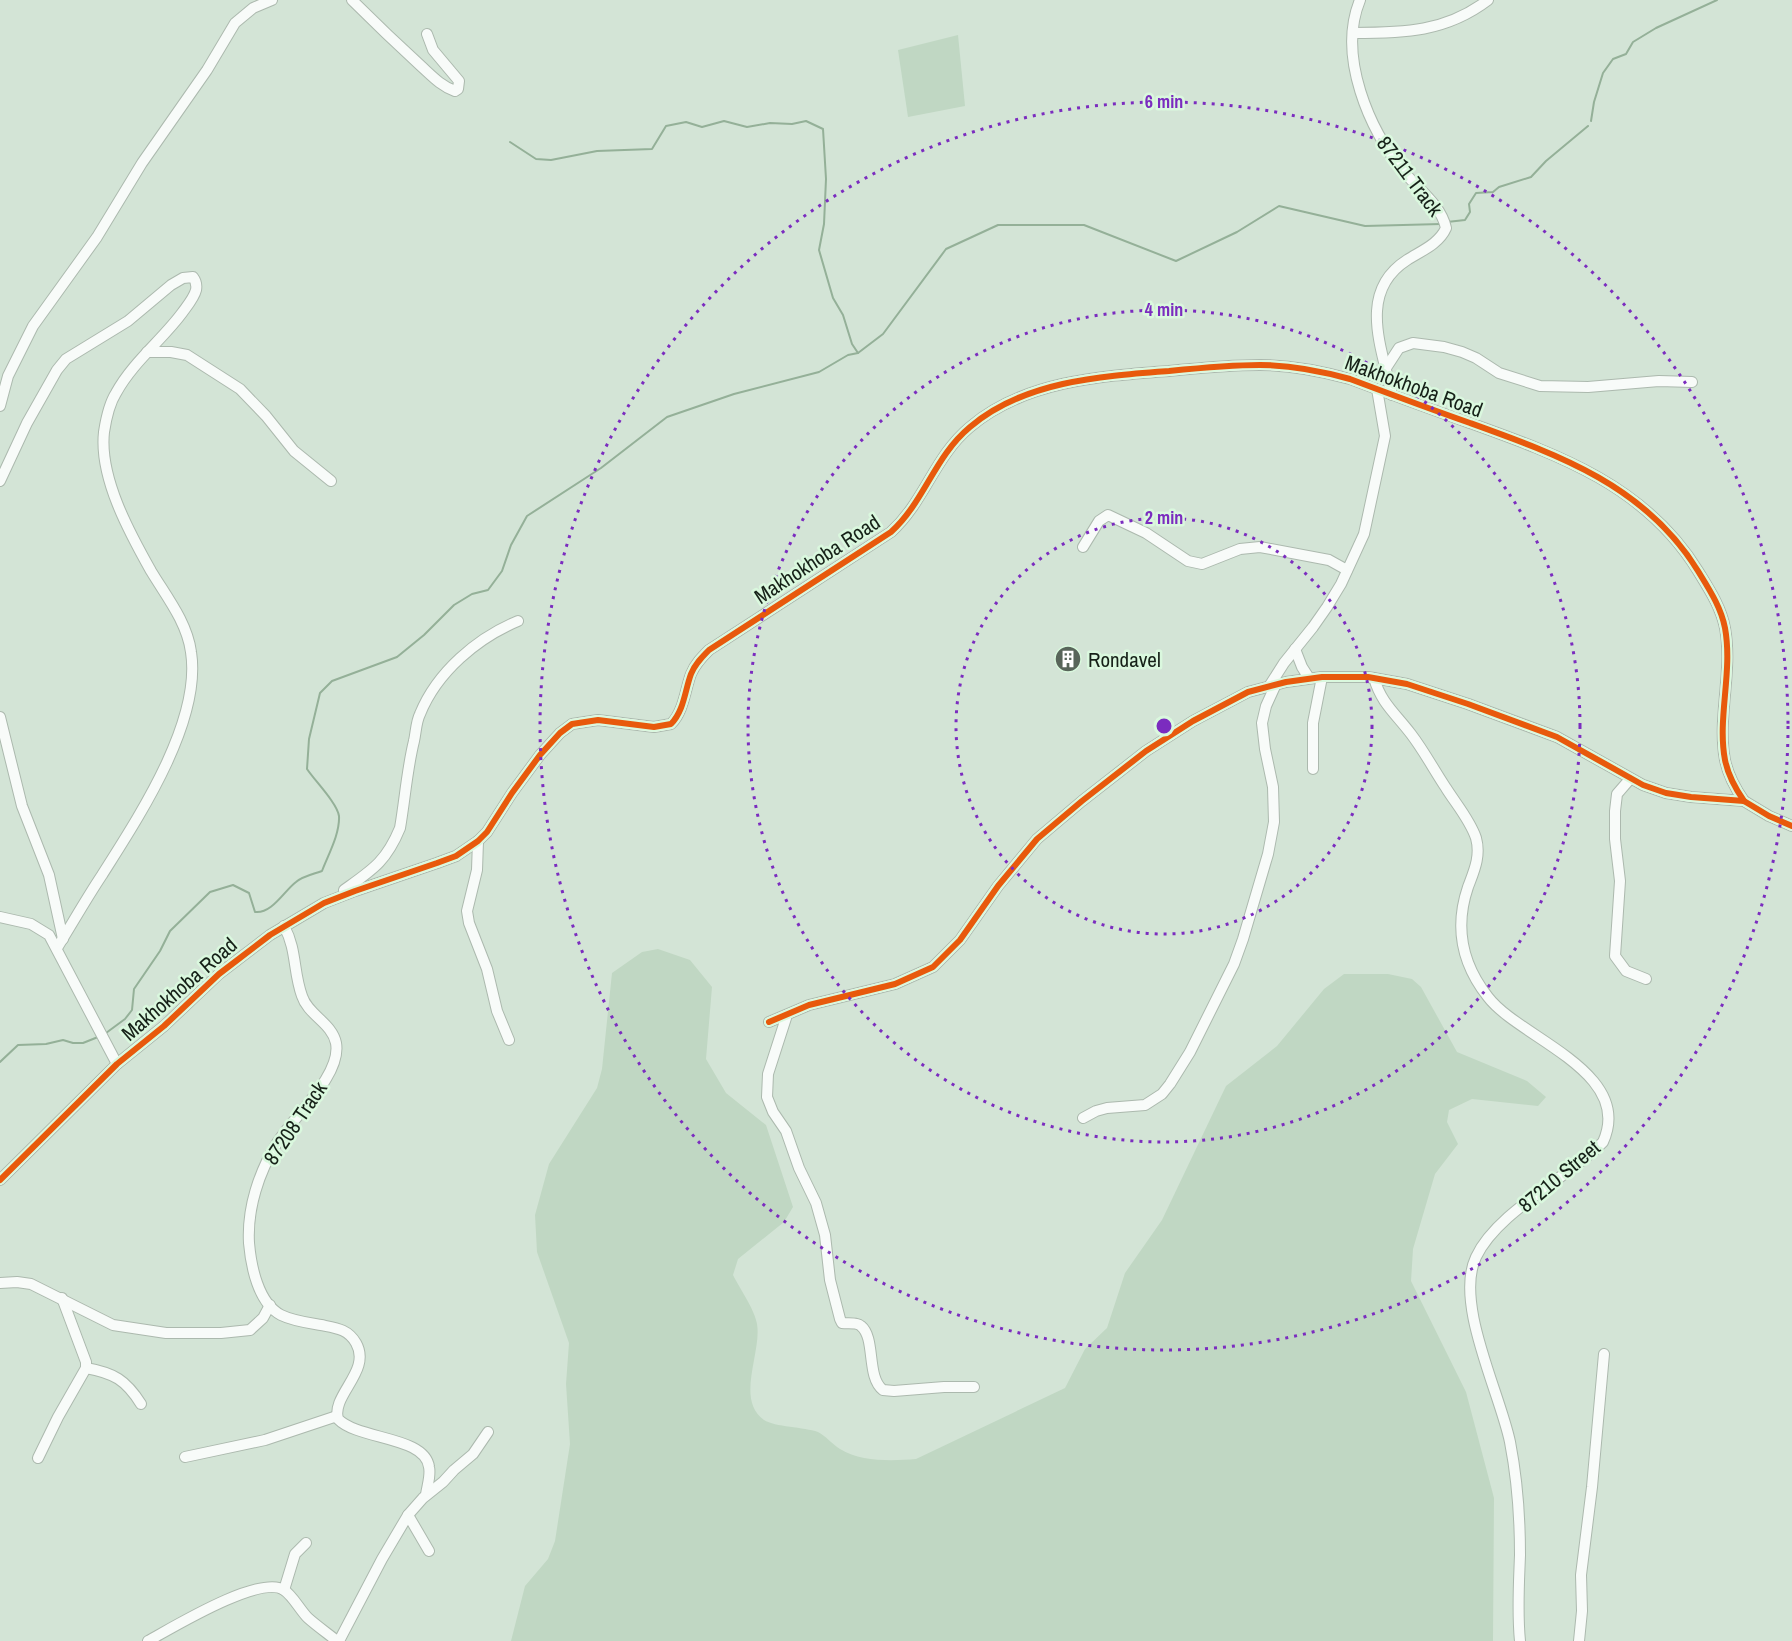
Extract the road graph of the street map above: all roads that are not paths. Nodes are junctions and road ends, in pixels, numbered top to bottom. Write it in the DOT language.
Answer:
graph roads {
  1 [pos="272,0"];
  2 [pos="352,0"];
  3 [pos="1360,0"];
  4 [pos="1488,0"];
  5 [pos="1353,33"];
  6 [pos="427,34"];
  7 [pos="147,352"];
  8 [pos="1386,368"];
  9 [pos="1692,382"];
  10 [pos="1377,389"];
  11 [pos="1392,395"];
  12 [pos="0,406"];
  13 [pos="0,481"];
  14 [pos="331,481"];
  15 [pos="1083,547"];
  16 [pos="1347,570"];
  17 [pos="518,621"];
  18 [pos="1295,649"];
  19 [pos="1322,677"];
  20 [pos="1309,678"];
  21 [pos="1374,678"];
  22 [pos="1273,684"];
  23 [pos="0,717"];
  24 [pos="1313,769"];
  25 [pos="1630,778"];
  26 [pos="1744,801"];
  27 [pos="1792,826"];
  28 [pos="478,841"];
  29 [pos="338,898"];
  30 [pos="0,917"];
  31 [pos="284,926"];
  32 [pos="60,944"];
  33 [pos="1646,979"];
  34 [pos="787,1014"];
  35 [pos="770,1022"];
  36 [pos="510,1040"];
  37 [pos="117,1064"];
  38 [pos="1083,1118"];
  39 [pos="0,1180"];
  40 [pos="0,1283"];
  41 [pos="62,1298"];
  42 [pos="270,1305"];
  43 [pos="1604,1354"];
  44 [pos="86,1368"];
  45 [pos="974,1387"];
  46 [pos="141,1404"];
  47 [pos="337,1416"];
  48 [pos="489,1432"];
  49 [pos="185,1457"];
  50 [pos="38,1458"];
  51 [pos="426,1495"];
  52 [pos="408,1515"];
  53 [pos="306,1543"];
  54 [pos="429,1551"];
  55 [pos="284,1590"];
  56 [pos="148,1641"];
  57 [pos="338,1641"];
  58 [pos="1520,1641"];
  59 [pos="1579,1641"];
  1 -- 12 [label="street"];
  2 -- 6 [label="street"];
  3 -- 5 [label="street, 87211 Track"];
  4 -- 5 [label="street"];
  5 -- 8 [label="street, 87211 Track"];
  7 -- 13 [label="street"];
  7 -- 14 [label="street"];
  7 -- 32 [label="street"];
  8 -- 9 [label="street"];
  8 -- 11 [label="street, 87211 Track"];
  10 -- 11 [label="street, Makhokhoba Road"];
  10 -- 16 [label="street"];
  10 -- 28 [label="street, Makhokhoba Road"];
  11 -- 26 [label="street, Makhokhoba Road"];
  15 -- 16 [label="street"];
  16 -- 18 [label="street"];
  17 -- 29 [label="street"];
  18 -- 20 [label="street"];
  18 -- 22 [label="street"];
  19 -- 20 [label="street"];
  19 -- 21 [label="street"];
  19 -- 24 [label="street"];
  20 -- 22 [label="street"];
  21 -- 25 [label="street"];
  21 -- 58 [label="street, 87210 Street"];
  22 -- 34 [label="street"];
  22 -- 38 [label="street"];
  23 -- 32 [label="street"];
  25 -- 26 [label="street"];
  25 -- 33 [label="street"];
  26 -- 27 [label="street"];
  28 -- 29 [label="street, Makhokhoba Road"];
  28 -- 36 [label="street"];
  29 -- 31 [label="street, Makhokhoba Road"];
  30 -- 32 [label="street"];
  31 -- 37 [label="street, Makhokhoba Road"];
  31 -- 42 [label="street, 87208 Track"];
  32 -- 37 [label="street"];
  34 -- 35 [label="street"];
  34 -- 45 [label="street"];
  37 -- 39 [label="street, Makhokhoba Road"];
  40 -- 41 [label="street"];
  41 -- 42 [label="street"];
  41 -- 44 [label="street"];
  42 -- 47 [label="street"];
  43 -- 59 [label="street"];
  44 -- 46 [label="street"];
  44 -- 50 [label="street"];
  47 -- 49 [label="street"];
  47 -- 51 [label="street"];
  48 -- 51 [label="street"];
  51 -- 52 [label="street"];
  52 -- 54 [label="street"];
  52 -- 57 [label="street"];
  53 -- 55 [label="street"];
  55 -- 56 [label="street"];
  55 -- 57 [label="street"];
}
